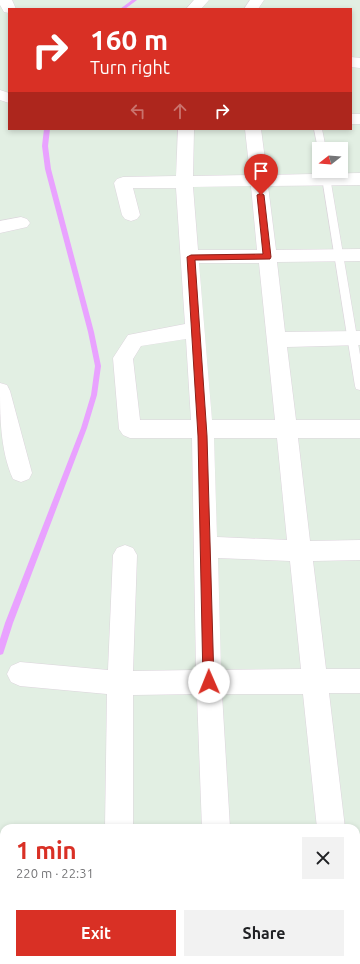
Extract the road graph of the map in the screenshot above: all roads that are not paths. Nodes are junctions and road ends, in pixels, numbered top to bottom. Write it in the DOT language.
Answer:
graph roads {
  1 [pos="202,0"];
  2 [pos="194,8"];
  3 [pos="186,130"];
  4 [pos="253,130"];
  5 [pos="318,130"];
  6 [pos="321,142"];
  7 [pos="312,176"];
  8 [pos="326,178"];
  9 [pos="348,178"];
  10 [pos="360,179"];
  11 [pos="259,180"];
  12 [pos="184,181"];
  13 [pos="131,215"];
  14 [pos="21,223"];
  15 [pos="0,227"];
  16 [pos="339,256"];
  17 [pos="360,256"];
  18 [pos="191,257"];
  19 [pos="267,257"];
  20 [pos="195,330"];
  21 [pos="356,338"];
  22 [pos="277,340"];
  23 [pos="360,386"];
  24 [pos="0,391"];
  25 [pos="202,429"];
  26 [pos="286,429"];
  27 [pos="360,429"];
  28 [pos="21,473"];
  29 [pos="206,547"];
  30 [pos="360,550"];
  31 [pos="300,551"];
  32 [pos="125,555"];
  33 [pos="20,674"];
  34 [pos="315,681"];
  35 [pos="360,681"];
  36 [pos="120,682"];
  37 [pos="209,682"];
  38 [pos="119,824"];
  39 [pos="216,824"];
  40 [pos="331,824"];
  1 -- 2 [label="street"];
  3 -- 12 [label="street"];
  4 -- 11 [label="street"];
  5 -- 6 [label="lane"];
  7 -- 11 [label="street"];
  8 -- 16 [label="lane"];
  9 -- 10 [label="street"];
  11 -- 12 [label="street"];
  11 -- 19 [label="street"];
  12 -- 13 [label="street"];
  12 -- 18 [label="street"];
  14 -- 15 [label="street"];
  16 -- 17 [label="street"];
  16 -- 19 [label="street"];
  16 -- 21 [label="lane"];
  18 -- 19 [label="street"];
  18 -- 20 [label="street"];
  19 -- 22 [label="street"];
  20 -- 25 [label="street"];
  20 -- 25 [label="street"];
  21 -- 22 [label="street"];
  21 -- 23 [label="lane"];
  22 -- 26 [label="street"];
  24 -- 28 [label="street"];
  25 -- 26 [label="street"];
  25 -- 29 [label="street"];
  26 -- 27 [label="street"];
  26 -- 31 [label="street"];
  29 -- 31 [label="street"];
  29 -- 37 [label="street"];
  30 -- 31 [label="street"];
  31 -- 34 [label="street"];
  32 -- 36 [label="street"];
  33 -- 36 [label="street"];
  34 -- 35 [label="street"];
  34 -- 37 [label="street"];
  34 -- 40 [label="street"];
  36 -- 37 [label="street"];
  36 -- 38 [label="street"];
  37 -- 39 [label="street"];
}
